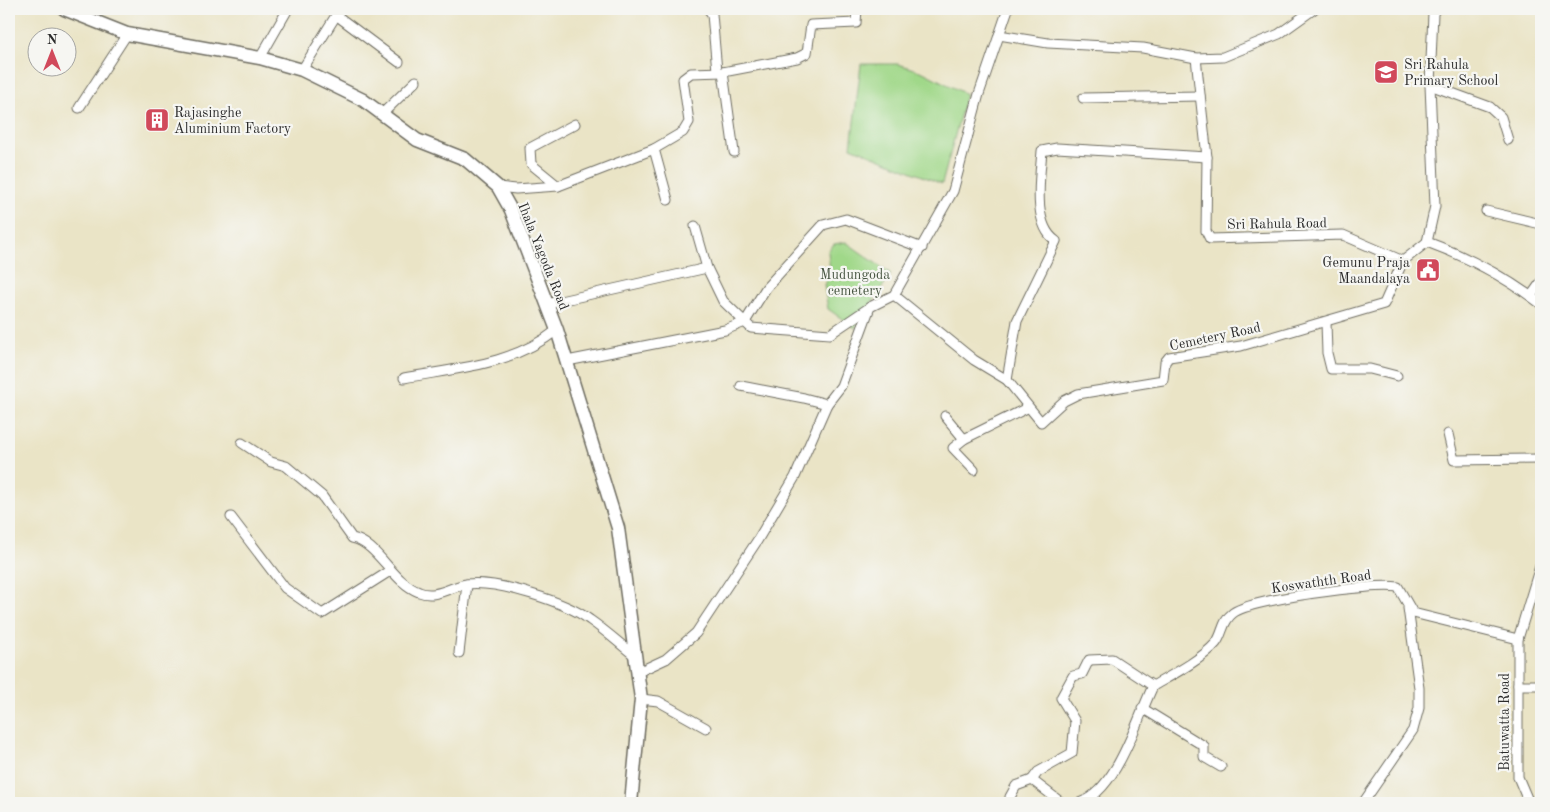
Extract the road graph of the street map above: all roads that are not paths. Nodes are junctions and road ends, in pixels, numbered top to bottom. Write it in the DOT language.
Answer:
graph roads {
  1 [pos="64,9"];
  2 [pos="288,9"];
  3 [pos="708,9"];
  4 [pos="857,9"];
  5 [pos="1008,9"];
  6 [pos="1314,9"];
  7 [pos="1436,9"];
  8 [pos="338,12"];
  9 [pos="127,34"];
  10 [pos="1000,35"];
  11 [pos="260,58"];
  12 [pos="1196,58"];
  13 [pos="399,62"];
  14 [pos="302,70"];
  15 [pos="720,72"];
  16 [pos="416,81"];
  17 [pos="1430,85"];
  18 [pos="1200,96"];
  19 [pos="1083,98"];
  20 [pos="79,108"];
  21 [pos="383,113"];
  22 [pos="575,124"];
  23 [pos="1508,140"];
  24 [pos="654,149"];
  25 [pos="734,152"];
  26 [pos="1208,157"];
  27 [pos="558,186"];
  28 [pos="498,187"];
  29 [pos="668,200"];
  30 [pos="1486,211"];
  31 [pos="1541,224"];
  32 [pos="695,226"];
  33 [pos="1428,242"];
  34 [pos="922,248"];
  35 [pos="1402,261"];
  36 [pos="707,268"];
  37 [pos="1541,282"];
  38 [pos="894,295"];
  39 [pos="1531,296"];
  40 [pos="547,304"];
  41 [pos="1541,304"];
  42 [pos="870,307"];
  43 [pos="745,322"];
  44 [pos="1326,322"];
  45 [pos="557,330"];
  46 [pos="567,360"];
  47 [pos="1397,376"];
  48 [pos="404,378"];
  49 [pos="1006,380"];
  50 [pos="741,386"];
  51 [pos="827,404"];
  52 [pos="1027,408"];
  53 [pos="945,416"];
  54 [pos="1448,434"];
  55 [pos="964,440"];
  56 [pos="242,443"];
  57 [pos="1541,459"];
  58 [pos="974,470"];
  59 [pos="231,517"];
  60 [pos="1541,562"];
  61 [pos="390,571"];
  62 [pos="467,584"];
  63 [pos="1408,607"];
  64 [pos="1518,639"];
  65 [pos="459,653"];
  66 [pos="635,656"];
  67 [pos="638,672"];
  68 [pos="1518,685"];
  69 [pos="1541,685"];
  70 [pos="1153,686"];
  71 [pos="641,699"];
  72 [pos="1142,708"];
  73 [pos="706,728"];
  74 [pos="1220,766"];
  75 [pos="1032,780"];
  76 [pos="631,803"];
  77 [pos="1011,803"];
  78 [pos="1062,803"];
  79 [pos="1079,803"];
  80 [pos="1364,803"];
  81 [pos="1529,803"];
  1 -- 9 [label="street, Ihala Yagoda Road"];
  2 -- 11 [label="street"];
  3 -- 15 [label="street"];
  4 -- 15 [label="street"];
  5 -- 10 [label="street"];
  6 -- 12 [label="street"];
  7 -- 17 [label="street"];
  8 -- 13 [label="street"];
  8 -- 14 [label="street"];
  9 -- 11 [label="street, Ihala Yagoda Road"];
  9 -- 20 [label="street"];
  10 -- 12 [label="street"];
  10 -- 34 [label="street"];
  11 -- 14 [label="street, Ihala Yagoda Road"];
  12 -- 18 [label="street, Sri Rahula Road"];
  14 -- 21 [label="street, Ihala Yagoda Road"];
  15 -- 24 [label="street"];
  15 -- 25 [label="street"];
  16 -- 21 [label="street"];
  17 -- 23 [label="street"];
  17 -- 33 [label="street"];
  18 -- 19 [label="street"];
  18 -- 26 [label="street, Sri Rahula Road"];
  21 -- 28 [label="street, Ihala Yagoda Road"];
  22 -- 27 [label="street"];
  24 -- 27 [label="street"];
  24 -- 29 [label="street"];
  26 -- 35 [label="street, Sri Rahula Road"];
  26 -- 49 [label="street"];
  27 -- 28 [label="street"];
  28 -- 40 [label="street, Ihala Yagoda Road"];
  30 -- 31 [label="street"];
  32 -- 36 [label="street"];
  33 -- 35 [label="street"];
  33 -- 39 [label="street"];
  34 -- 38 [label="street"];
  34 -- 43 [label="street"];
  35 -- 44 [label="street, Cemetery Road"];
  36 -- 40 [label="street"];
  36 -- 43 [label="street"];
  37 -- 39 [label="street"];
  38 -- 42 [label="street"];
  38 -- 49 [label="street, Cemetery Road"];
  39 -- 41 [label="street"];
  40 -- 45 [label="street, Ihala Yagoda Road"];
  42 -- 43 [label="street"];
  42 -- 51 [label="street"];
  43 -- 46 [label="street"];
  44 -- 47 [label="street"];
  44 -- 52 [label="street, Cemetery Road"];
  45 -- 46 [label="street, Ihala Yagoda Road"];
  45 -- 48 [label="street"];
  46 -- 66 [label="street, Ihala Yagoda Road"];
  49 -- 52 [label="street, Cemetery Road"];
  50 -- 51 [label="street"];
  51 -- 67 [label="street"];
  52 -- 55 [label="street"];
  53 -- 55 [label="street"];
  54 -- 57 [label="street"];
  55 -- 58 [label="street"];
  56 -- 61 [label="street"];
  59 -- 61 [label="street"];
  60 -- 64 [label="street"];
  61 -- 62 [label="street"];
  62 -- 65 [label="street"];
  62 -- 66 [label="street"];
  63 -- 64 [label="street"];
  63 -- 70 [label="street, Koswathth Road"];
  63 -- 80 [label="street"];
  64 -- 68 [label="street, Batuwatta Road"];
  66 -- 67 [label="street, Ihala Yagoda Road"];
  67 -- 71 [label="street, Ihala Yagoda Road"];
  68 -- 69 [label="street"];
  68 -- 81 [label="street, Batuwatta Road"];
  70 -- 72 [label="street"];
  70 -- 75 [label="street"];
  71 -- 73 [label="street"];
  71 -- 76 [label="street, Ihala Yagoda Road"];
  72 -- 74 [label="street"];
  72 -- 79 [label="street"];
  75 -- 77 [label="street"];
  75 -- 78 [label="street"];
}
